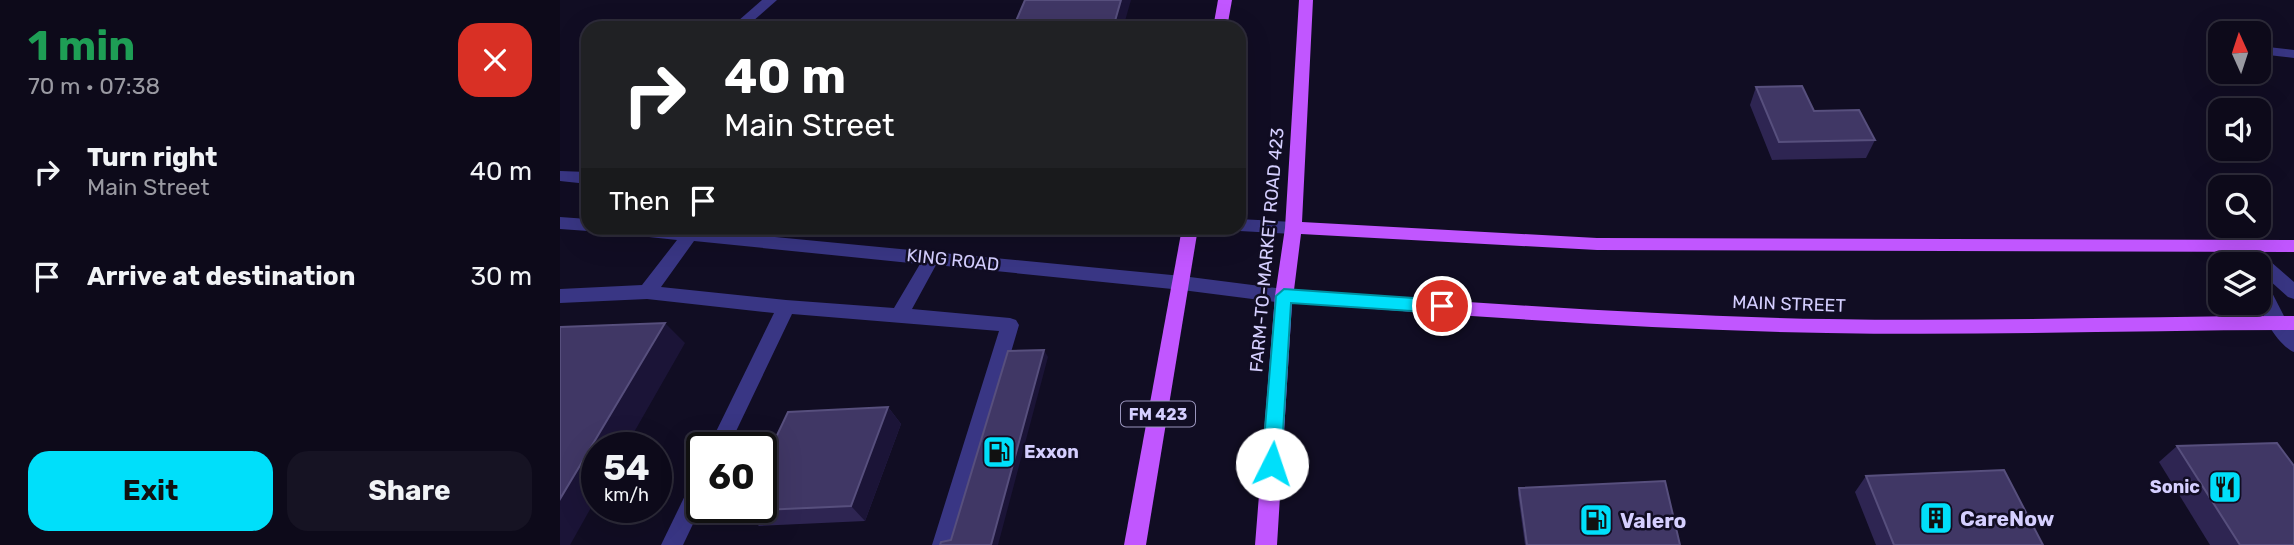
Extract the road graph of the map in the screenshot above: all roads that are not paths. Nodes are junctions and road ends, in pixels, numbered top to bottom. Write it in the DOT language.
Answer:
graph roads {
  1 [pos="770,0"];
  2 [pos="1225,0"];
  3 [pos="1307,0"];
  4 [pos="745,21"];
  5 [pos="1221,21"];
  6 [pos="2272,51"];
  7 [pos="2294,54"];
  8 [pos="560,176"];
  9 [pos="581,178"];
  10 [pos="560,223"];
  11 [pos="581,224"];
  12 [pos="1246,225"];
  13 [pos="1293,228"];
  14 [pos="689,235"];
  15 [pos="736,235"];
  16 [pos="1189,235"];
  17 [pos="2242,246"];
  18 [pos="2294,246"];
  19 [pos="2245,252"];
  20 [pos="932,258"];
  21 [pos="1182,283"];
  22 [pos="648,292"];
  23 [pos="2294,292"];
  24 [pos="560,296"];
  25 [pos="1284,296"];
  26 [pos="2271,301"];
  27 [pos="786,307"];
  28 [pos="899,315"];
  29 [pos="2286,323"];
  30 [pos="2294,344"];
  31 [pos="726,432"];
  32 [pos="686,516"];
  33 [pos="672,545"];
  34 [pos="943,545"];
  35 [pos="1135,545"];
  36 [pos="1266,545"];
  1 -- 4 [label="street"];
  2 -- 5 [label="main road"];
  3 -- 13 [label="main road, FARM-TO-MARKET ROAD 423"];
  6 -- 7 [label="street"];
  8 -- 9 [label="street"];
  10 -- 11 [label="street"];
  12 -- 13 [label="street"];
  13 -- 17 [label="main road"];
  13 -- 25 [label="main road, FARM-TO-MARKET ROAD 423"];
  14 -- 22 [label="street"];
  15 -- 20 [label="street, KING ROAD"];
  16 -- 21 [label="main road, FM 423"];
  17 -- 18 [label="main road"];
  17 -- 19 [label="street"];
  17 -- 23 [label="street"];
  20 -- 21 [label="street, KING ROAD"];
  20 -- 28 [label="street"];
  21 -- 25 [label="street, KING ROAD"];
  21 -- 35 [label="main road, FM 423"];
  22 -- 24 [label="street"];
  22 -- 27 [label="street"];
  25 -- 29 [label="main road, MAIN STREET"];
  25 -- 36 [label="main road, FARM-TO-MARKET ROAD 423"];
  26 -- 29 [label="street"];
  27 -- 28 [label="street"];
  27 -- 31 [label="street"];
  28 -- 34 [label="street"];
  29 -- 30 [label="street"];
  32 -- 33 [label="street"];
}
